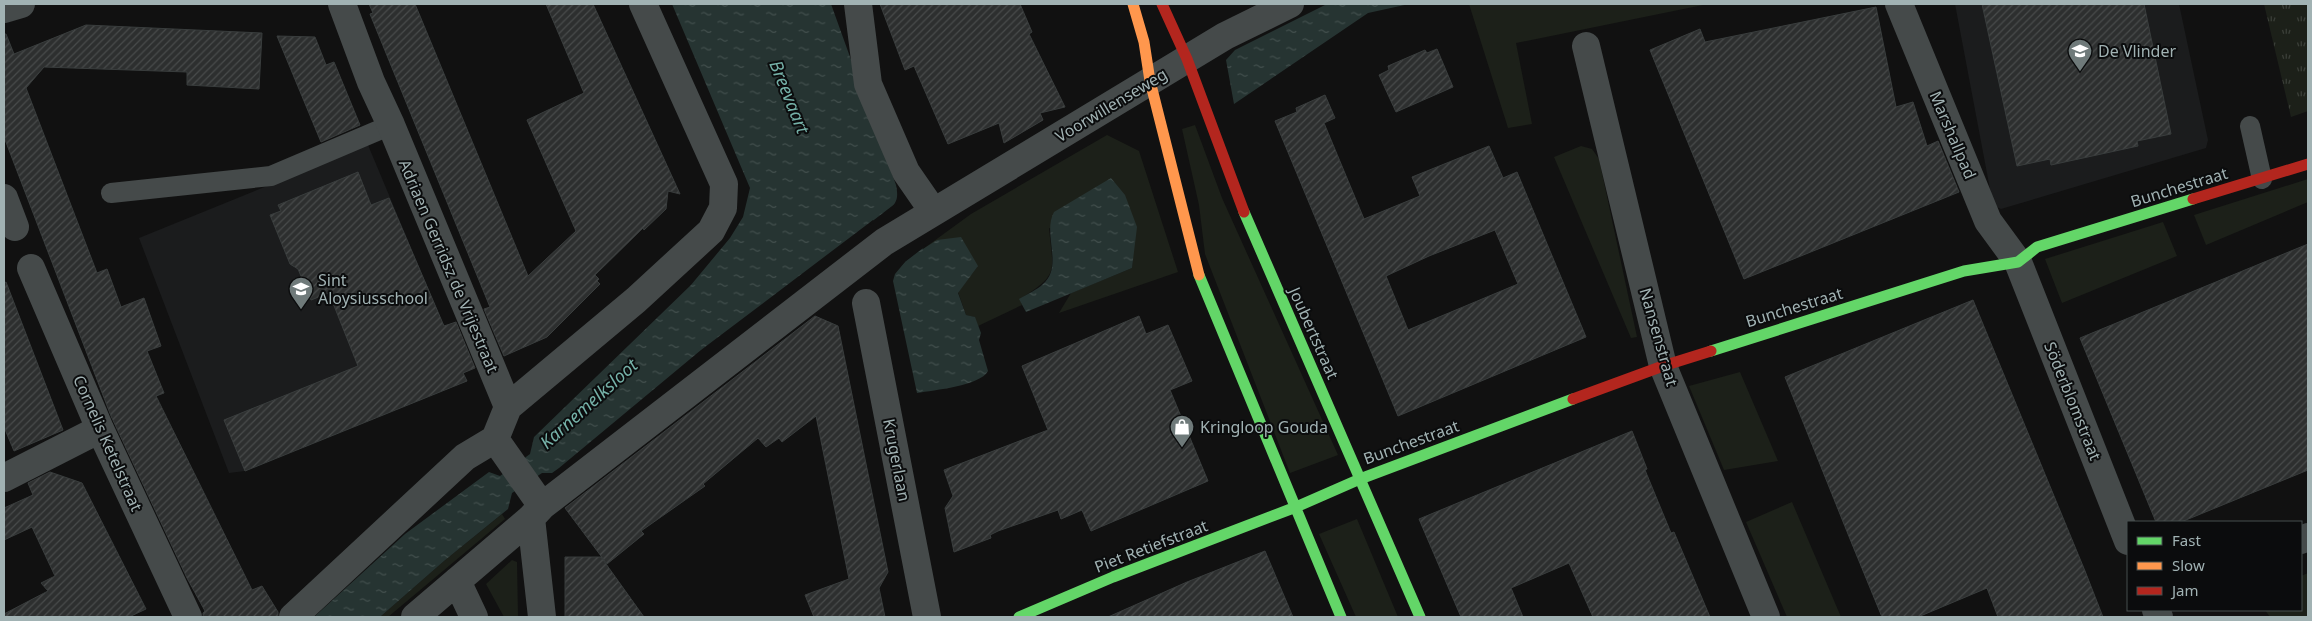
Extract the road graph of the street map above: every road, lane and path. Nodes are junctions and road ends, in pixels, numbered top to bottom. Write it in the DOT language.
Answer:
graph roads {
  1 [pos="21,4"];
  2 [pos="342,4"];
  3 [pos="642,4"];
  4 [pos="858,4"];
  5 [pos="1133,4"];
  6 [pos="1162,4"];
  7 [pos="1290,4"];
  8 [pos="1898,4"];
  9 [pos="4,9"];
  10 [pos="1586,46"];
  11 [pos="1188,59"];
  12 [pos="1150,82"];
  13 [pos="391,125"];
  14 [pos="2250,126"];
  15 [pos="2308,164"];
  16 [pos="2262,178"];
  17 [pos="111,193"];
  18 [pos="4,198"];
  19 [pos="922,217"];
  20 [pos="15,227"];
  21 [pos="2018,262"];
  22 [pos="31,268"];
  23 [pos="866,303"];
  24 [pos="1663,366"];
  25 [pos="508,407"];
  26 [pos="100,429"];
  27 [pos="495,438"];
  28 [pos="4,478"];
  29 [pos="1360,479"];
  30 [pos="528,493"];
  31 [pos="1296,507"];
  32 [pos="2127,537"];
  33 [pos="456,581"];
  34 [pos="188,617"];
  35 [pos="293,617"];
  36 [pos="415,617"];
  37 [pos="474,617"];
  38 [pos="542,617"];
  39 [pos="927,617"];
  40 [pos="1019,617"];
  41 [pos="1342,617"];
  42 [pos="1420,617"];
  43 [pos="1766,617"];
  1 -- 9 [label="street"];
  2 -- 13 [label="street, Adriaen Gerridsz de Vrijestraat"];
  3 -- 25 [label="street"];
  4 -- 19 [label="street"];
  5 -- 12 [label="street"];
  6 -- 11 [label="street, Joubertstraat"];
  7 -- 11 [label="street, Voorwillenseweg"];
  8 -- 21 [label="street, Marshallpad"];
  10 -- 24 [label="street, Nansenstraat"];
  11 -- 12 [label="street, Voorwillenseweg"];
  11 -- 29 [label="street, Joubertstraat"];
  12 -- 19 [label="street, Voorwillenseweg"];
  12 -- 31 [label="street"];
  13 -- 17 [label="lane"];
  13 -- 25 [label="street, Adriaen Gerridsz de Vrijestraat"];
  14 -- 16 [label="lane"];
  15 -- 16 [label="street, Bunchestraat"];
  16 -- 21 [label="street, Bunchestraat"];
  18 -- 20 [label="street"];
  19 -- 30 [label="street, Voorwillenseweg"];
  21 -- 24 [label="street, Bunchestraat"];
  21 -- 32 [label="street, Söderblomstraat"];
  22 -- 26 [label="street, Cornelis Ketelstraat"];
  23 -- 39 [label="street, Krugerlaan"];
  24 -- 29 [label="street, Bunchestraat"];
  24 -- 43 [label="street, Nansenstraat"];
  25 -- 27 [label="street"];
  26 -- 28 [label="street"];
  26 -- 34 [label="street, Cornelis Ketelstraat"];
  27 -- 30 [label="street"];
  27 -- 35 [label="street"];
  29 -- 31 [label="street, Bunchestraat"];
  29 -- 42 [label="street, Joubertstraat"];
  30 -- 33 [label="street"];
  30 -- 38 [label="street"];
  31 -- 40 [label="street, Piet Retiefstraat"];
  31 -- 41 [label="street"];
  33 -- 36 [label="street"];
  33 -- 37 [label="street"];
}
